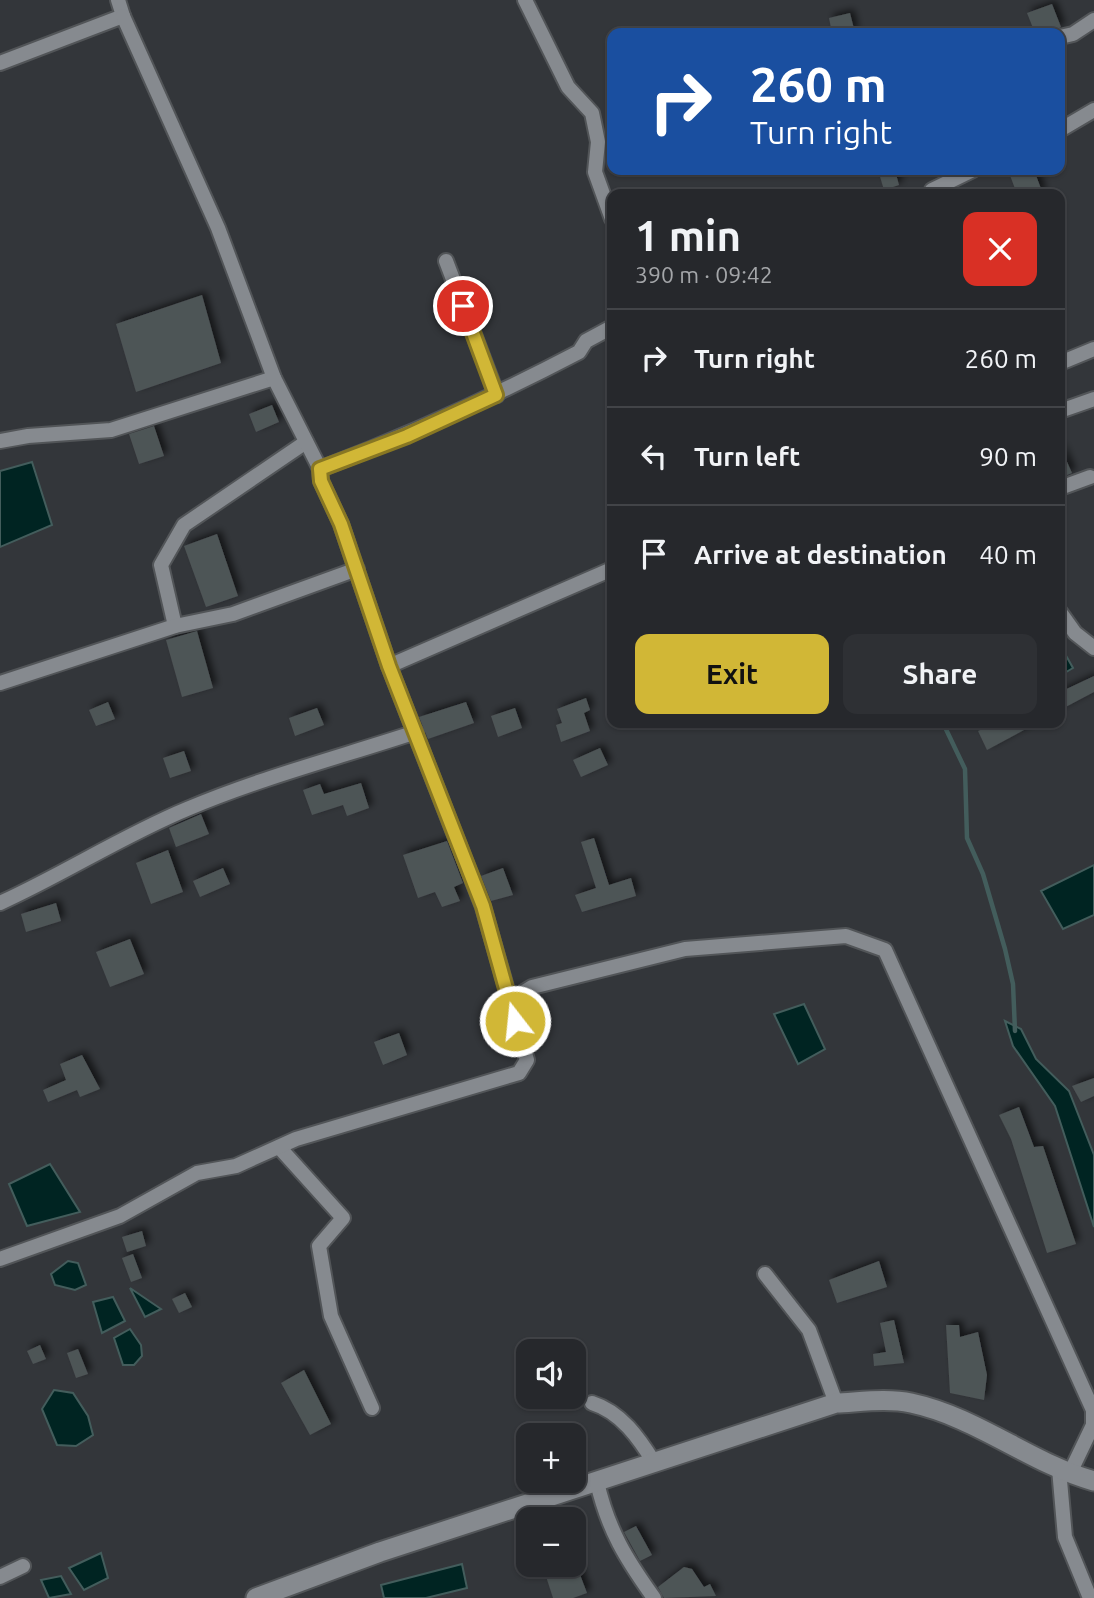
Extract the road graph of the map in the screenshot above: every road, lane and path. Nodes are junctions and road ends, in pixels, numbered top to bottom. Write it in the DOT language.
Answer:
graph roads {
  1 [pos="118,0"];
  2 [pos="525,0"];
  3 [pos="123,16"];
  4 [pos="1094,20"];
  5 [pos="1065,36"];
  6 [pos="0,63"];
  7 [pos="1094,110"];
  8 [pos="1065,127"];
  9 [pos="963,175"];
  10 [pos="934,189"];
  11 [pos="607,205"];
  12 [pos="446,261"];
  13 [pos="607,330"];
  14 [pos="1094,349"];
  15 [pos="1065,361"];
  16 [pos="274,378"];
  17 [pos="496,395"];
  18 [pos="1094,399"];
  19 [pos="1065,409"];
  20 [pos="0,441"];
  21 [pos="306,442"];
  22 [pos="320,469"];
  23 [pos="1090,477"];
  24 [pos="1065,486"];
  25 [pos="357,569"];
  26 [pos="607,571"];
  27 [pos="1065,619"];
  28 [pos="175,626"];
  29 [pos="1094,648"];
  30 [pos="389,666"];
  31 [pos="0,683"];
  32 [pos="416,732"];
  33 [pos="0,903"];
  34 [pos="509,1001"];
  35 [pos="279,1147"];
  36 [pos="0,1259"];
  37 [pos="765,1274"];
  38 [pos="592,1403"];
  39 [pos="836,1403"];
  40 [pos="372,1408"];
  41 [pos="655,1464"];
  42 [pos="1076,1475"];
  43 [pos="597,1482"];
  44 [pos="23,1566"];
  45 [pos="0,1577"];
  46 [pos="256,1598"];
  47 [pos="654,1598"];
  48 [pos="1090,1598"];
  1 -- 3 [label="street"];
  2 -- 11 [label="street"];
  3 -- 6 [label="street"];
  3 -- 16 [label="street"];
  4 -- 5 [label="street"];
  7 -- 8 [label="street"];
  9 -- 10 [label="street"];
  12 -- 17 [label="street"];
  13 -- 17 [label="street"];
  14 -- 15 [label="street"];
  16 -- 20 [label="street"];
  16 -- 21 [label="street"];
  17 -- 22 [label="street"];
  18 -- 19 [label="street"];
  21 -- 22 [label="street"];
  21 -- 28 [label="street"];
  22 -- 25 [label="street"];
  23 -- 24 [label="street"];
  25 -- 28 [label="street"];
  25 -- 30 [label="street"];
  26 -- 30 [label="street"];
  27 -- 29 [label="street"];
  28 -- 31 [label="street"];
  30 -- 32 [label="street"];
  32 -- 33 [label="street"];
  32 -- 34 [label="street"];
  34 -- 35 [label="street"];
  34 -- 42 [label="street"];
  35 -- 36 [label="street"];
  35 -- 40 [label="street"];
  37 -- 39 [label="street"];
  38 -- 41 [label="street"];
  39 -- 41 [label="main road"];
  39 -- 42 [label="main road"];
  41 -- 43 [label="main road"];
  42 -- 48 [label="street"];
  43 -- 46 [label="main road"];
  43 -- 47 [label="street"];
  44 -- 45 [label="street"];
}
